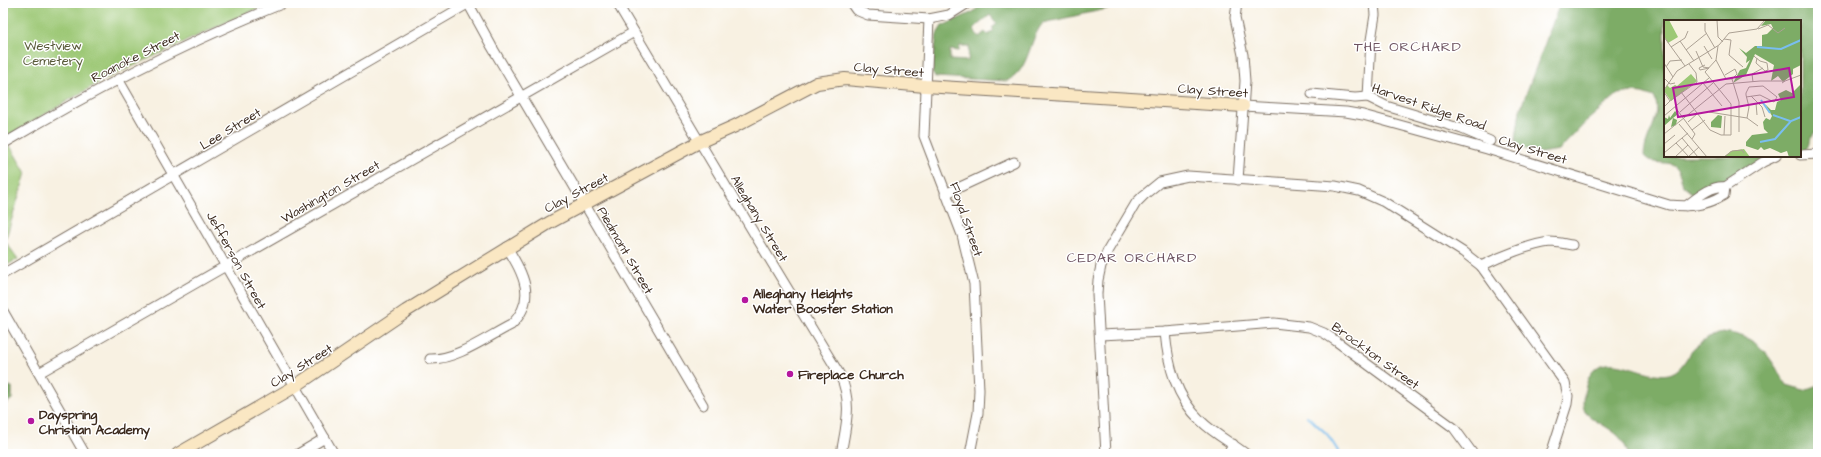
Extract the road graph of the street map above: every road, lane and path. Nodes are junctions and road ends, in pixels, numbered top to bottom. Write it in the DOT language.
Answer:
graph roads {
  1 [pos="284,3"];
  2 [pos="469,3"];
  3 [pos="617,3"];
  4 [pos="851,3"];
  5 [pos="968,3"];
  6 [pos="1237,3"];
  7 [pos="1374,3"];
  8 [pos="929,19"];
  9 [pos="634,32"];
  10 [pos="118,79"];
  11 [pos="925,86"];
  12 [pos="1312,94"];
  13 [pos="521,96"];
  14 [pos="1368,97"];
  15 [pos="1243,106"];
  16 [pos="1490,141"];
  17 [pos="699,142"];
  18 [pos="3,144"];
  19 [pos="1801,154"];
  20 [pos="1818,154"];
  21 [pos="1774,157"];
  22 [pos="1014,162"];
  23 [pos="175,176"];
  24 [pos="1238,180"];
  25 [pos="945,194"];
  26 [pos="585,204"];
  27 [pos="1572,245"];
  28 [pos="507,248"];
  29 [pos="226,266"];
  30 [pos="1482,266"];
  31 [pos="3,274"];
  32 [pos="3,311"];
  33 [pos="1165,332"];
  34 [pos="1100,335"];
  35 [pos="430,359"];
  36 [pos="39,373"];
  37 [pos="294,387"];
  38 [pos="703,405"];
  39 [pos="325,438"];
  40 [pos="1233,444"];
  41 [pos="85,454"];
  42 [pos="178,454"];
  43 [pos="298,454"];
  44 [pos="334,454"];
  45 [pos="841,454"];
  46 [pos="970,454"];
  47 [pos="1106,454"];
  48 [pos="1228,454"];
  49 [pos="1246,454"];
  50 [pos="1473,454"];
  51 [pos="1551,454"];
  1 -- 10 [label="street, Roanoke Street"];
  2 -- 13 [label="street, Piedmont Street"];
  2 -- 23 [label="street, Lee Street"];
  3 -- 9 [label="street, Alleghany Street"];
  4 -- 8 [label="street"];
  5 -- 8 [label="street"];
  6 -- 15 [label="street"];
  7 -- 14 [label="street"];
  8 -- 11 [label="street, Floyd Street"];
  9 -- 13 [label="street, Washington Street"];
  9 -- 17 [label="street, Alleghany Street"];
  10 -- 18 [label="street, Roanoke Street"];
  10 -- 23 [label="street, Jefferson Street"];
  11 -- 15 [label="street, Clay Street"];
  11 -- 17 [label="street, Clay Street"];
  11 -- 25 [label="street, Floyd Street"];
  12 -- 14 [label="street, Harvest Ridge Road"];
  13 -- 26 [label="street, Piedmont Street"];
  13 -- 29 [label="street, Washington Street"];
  14 -- 16 [label="street, Harvest Ridge Road"];
  15 -- 21 [label="street, Clay Street"];
  15 -- 24 [label="street"];
  17 -- 26 [label="street, Clay Street"];
  17 -- 45 [label="street, Alleghany Street"];
  19 -- 20 [label="street"];
  22 -- 25 [label="street"];
  23 -- 29 [label="street, Jefferson Street"];
  23 -- 31 [label="street, Lee Street"];
  24 -- 30 [label="street"];
  24 -- 34 [label="street"];
  25 -- 46 [label="street, Floyd Street"];
  26 -- 28 [label="street, Clay Street"];
  26 -- 38 [label="street, Piedmont Street"];
  27 -- 30 [label="street"];
  28 -- 35 [label="street"];
  28 -- 37 [label="street, Clay Street"];
  29 -- 36 [label="street, Washington Street"];
  29 -- 37 [label="street, Jefferson Street"];
  30 -- 51 [label="street"];
  32 -- 36 [label="street"];
  33 -- 34 [label="street, Brockton Street"];
  33 -- 40 [label="street"];
  33 -- 50 [label="street, Brockton Street"];
  34 -- 47 [label="street"];
  36 -- 41 [label="street"];
  37 -- 39 [label="street, Jefferson Street"];
  37 -- 42 [label="street, Clay Street"];
  39 -- 43 [label="street"];
  39 -- 44 [label="street, Jefferson Street"];
  40 -- 48 [label="street"];
  40 -- 49 [label="street"];
}
